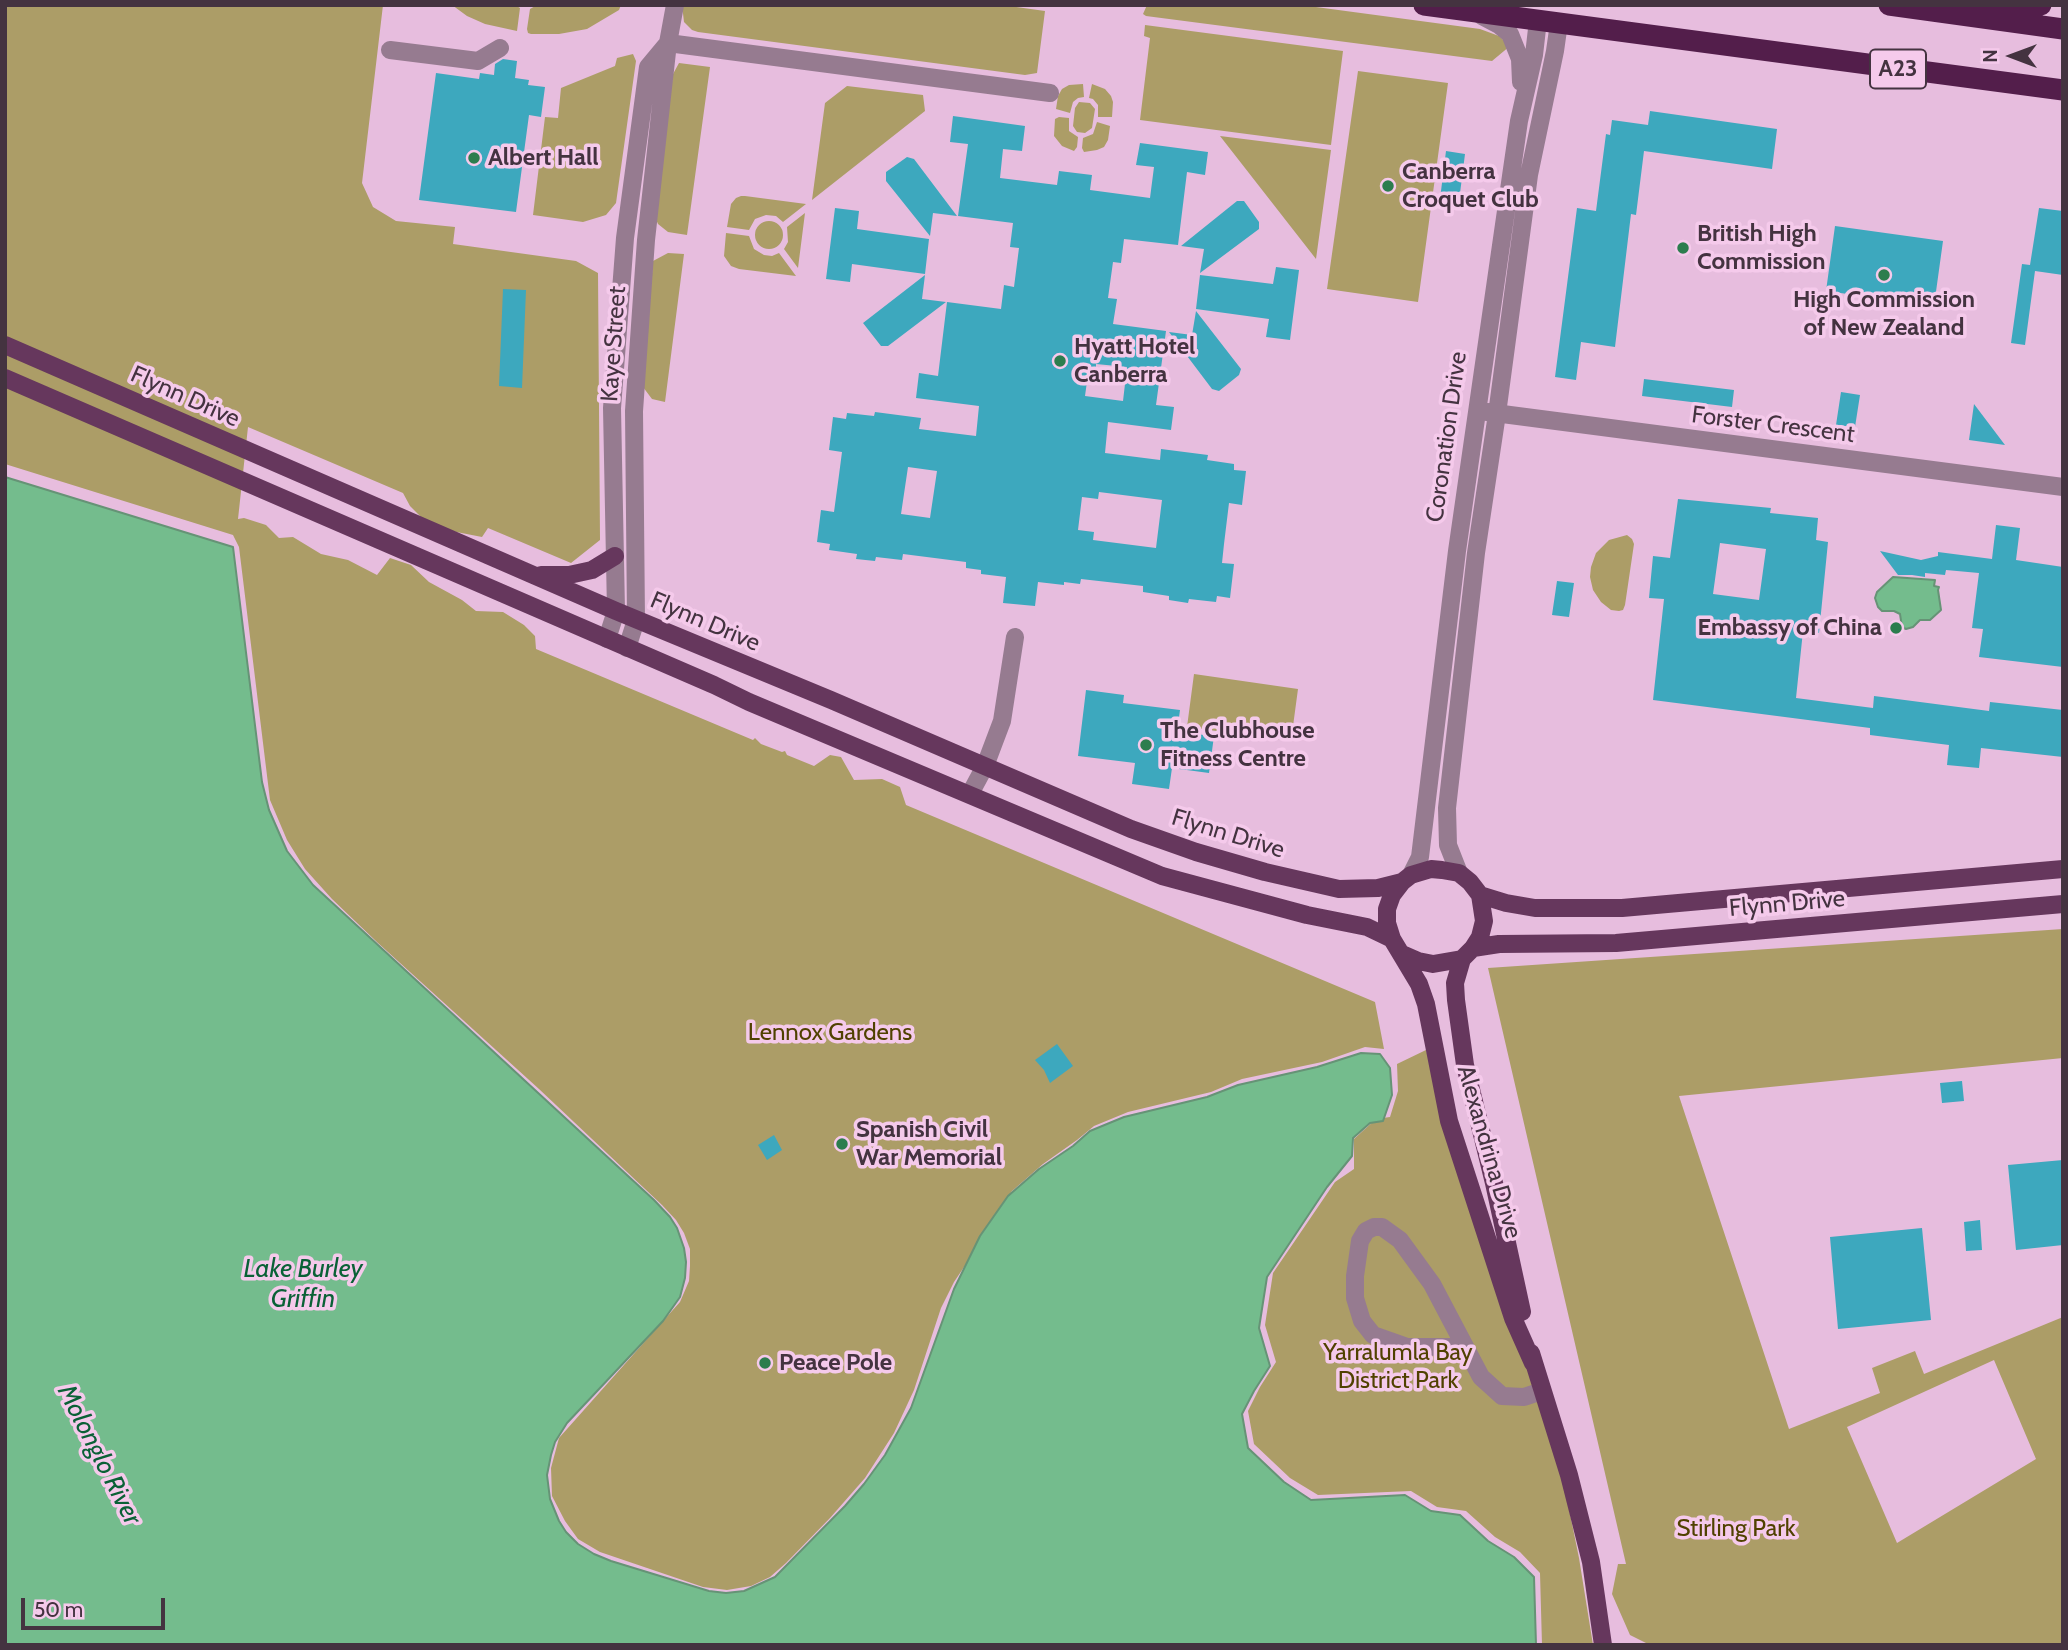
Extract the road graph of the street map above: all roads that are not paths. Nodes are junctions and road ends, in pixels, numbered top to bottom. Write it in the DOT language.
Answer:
graph roads {
  1 [pos="675,5"];
  2 [pos="1424,5"];
  3 [pos="1889,5"];
  4 [pos="2041,5"];
  5 [pos="1475,12"];
  6 [pos="1549,13"];
  7 [pos="1961,15"];
  8 [pos="2063,29"];
  9 [pos="668,43"];
  10 [pos="500,48"];
  11 [pos="390,50"];
  12 [pos="2063,90"];
  13 [pos="1050,93"];
  14 [pos="1519,121"];
  15 [pos="5,345"];
  16 [pos="5,377"];
  17 [pos="1478,411"];
  18 [pos="1497,414"];
  19 [pos="2063,487"];
  20 [pos="615,556"];
  21 [pos="534,576"];
  22 [pos="616,611"];
  23 [pos="636,620"];
  24 [pos="1015,637"];
  25 [pos="607,639"];
  26 [pos="627,648"];
  27 [pos="726,658"];
  28 [pos="714,685"];
  29 [pos="985,766"];
  30 [pos="970,794"];
  31 [pos="2063,869"];
  32 [pos="1459,873"];
  33 [pos="1407,879"];
  34 [pos="1480,895"];
  35 [pos="2063,904"];
  36 [pos="1397,947"];
  37 [pos="1467,954"];
  38 [pos="1466,1352"];
  39 [pos="1533,1363"];
  40 [pos="1542,1391"];
  41 [pos="1603,1645"];
  1 -- 9 [label="street, Kaye Street"];
  2 -- 5 [label="highway, A23"];
  3 -- 7 [label="highway"];
  4 -- 7 [label="highway"];
  5 -- 6 [label="highway, A23"];
  5 -- 14 [label="street"];
  6 -- 12 [label="highway, A23"];
  6 -- 14 [label="street, Coronation Drive"];
  6 -- 18 [label="street, Coronation Drive"];
  7 -- 8 [label="highway"];
  9 -- 13 [label="street"];
  9 -- 20 [label="street, Kaye Street"];
  9 -- 23 [label="street, Kaye Street"];
  10 -- 11 [label="street"];
  14 -- 17 [label="street, Coronation Drive"];
  15 -- 21 [label="main road, Flynn Drive"];
  16 -- 25 [label="main road"];
  17 -- 18 [label="street, Forster Crescent"];
  17 -- 33 [label="street, Coronation Drive"];
  18 -- 19 [label="street, Forster Crescent"];
  18 -- 32 [label="street, Coronation Drive"];
  20 -- 21 [label="main road"];
  20 -- 22 [label="street, Kaye Street"];
  21 -- 22 [label="main road, Flynn Drive"];
  22 -- 23 [label="main road, Flynn Drive"];
  22 -- 25 [label="street, Kaye Street"];
  23 -- 26 [label="street, Kaye Street"];
  23 -- 27 [label="main road, Flynn Drive"];
  24 -- 29 [label="street"];
  25 -- 26 [label="main road"];
  26 -- 28 [label="main road"];
  27 -- 28 [label="main road"];
  27 -- 29 [label="main road, Flynn Drive"];
  28 -- 30 [label="main road"];
  29 -- 30 [label="street"];
  29 -- 33 [label="main road, Flynn Drive"];
  30 -- 36 [label="main road"];
  31 -- 34 [label="main road, Flynn Drive"];
  32 -- 33 [label="main road"];
  32 -- 34 [label="main road"];
  33 -- 36 [label="main road"];
  34 -- 37 [label="main road"];
  35 -- 37 [label="main road, Flynn Drive"];
  36 -- 37 [label="main road"];
  36 -- 39 [label="main road, Alexandrina Drive"];
  37 -- 39 [label="main road, Alexandrina Drive"];
  38 -- 38 [label="street"];
  38 -- 40 [label="street"];
  39 -- 40 [label="main road, Alexandrina Drive"];
  40 -- 41 [label="main road, Alexandrina Drive"];
}
